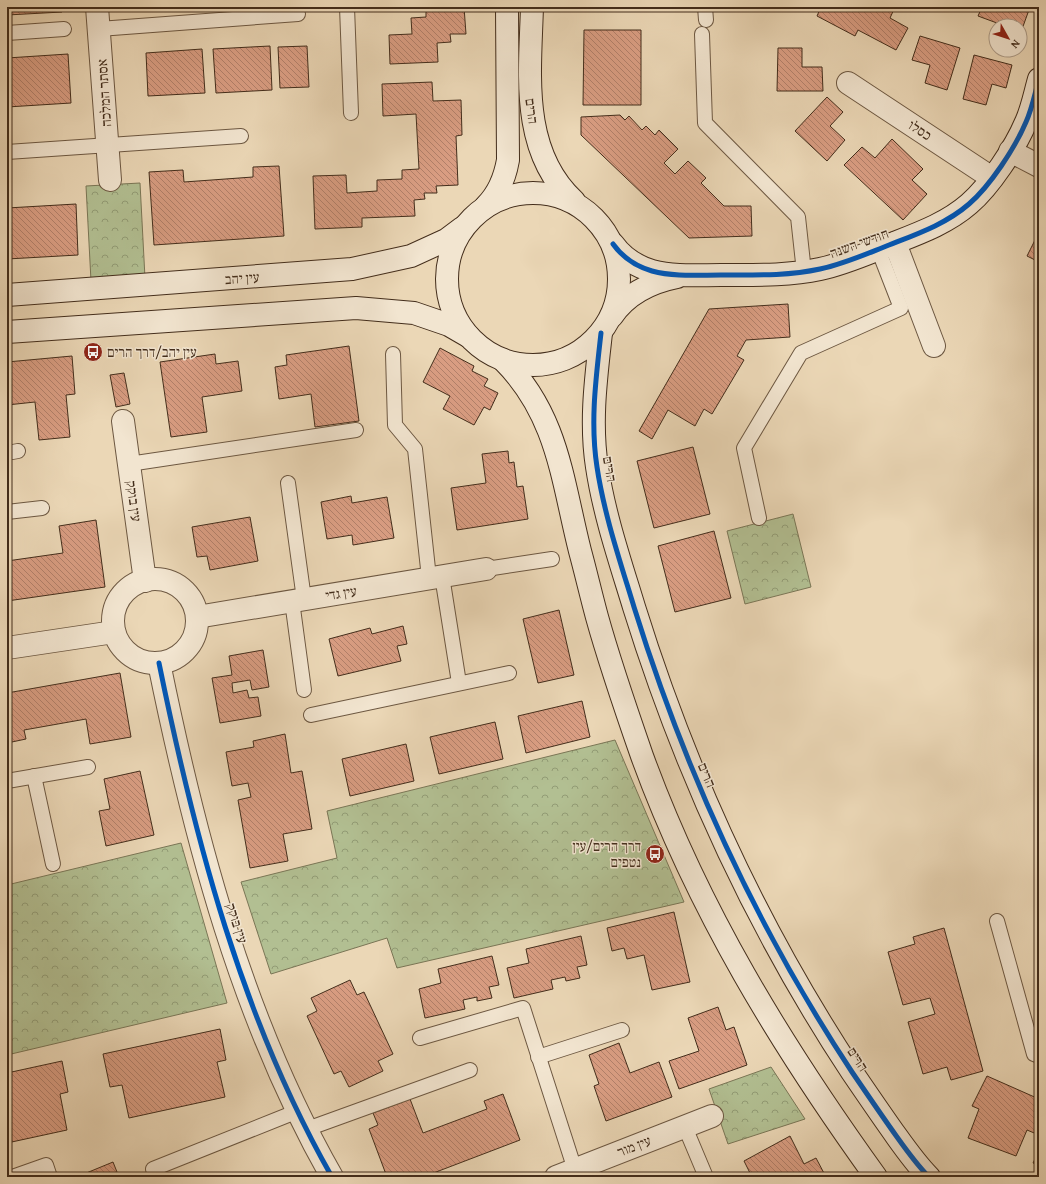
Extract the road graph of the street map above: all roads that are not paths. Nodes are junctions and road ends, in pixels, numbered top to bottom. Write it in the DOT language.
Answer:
graph roads {
  1 [pos="98,7"];
  2 [pos="347,7"];
  3 [pos="507,7"];
  4 [pos="532,7"];
  5 [pos="298,14"];
  6 [pos="64,29"];
  7 [pos="99,29"];
  8 [pos="7,33"];
  9 [pos="702,34"];
  10 [pos="1039,79"];
  11 [pos="848,83"];
  12 [pos="351,113"];
  13 [pos="241,136"];
  14 [pos="108,145"];
  15 [pos="1010,151"];
  16 [pos="7,152"];
  17 [pos="1039,166"];
  18 [pos="992,178"];
  19 [pos="110,180"];
  20 [pos="576,203"];
  21 [pos="484,208"];
  22 [pos="466,224"];
  23 [pos="613,244"];
  24 [pos="886,246"];
  25 [pos="804,272"];
  26 [pos="694,275"];
  27 [pos="7,295"];
  28 [pos="604,327"];
  29 [pos="7,332"];
  30 [pos="469,336"];
  31 [pos="934,346"];
  32 [pos="393,354"];
  33 [pos="503,360"];
  34 [pos="123,421"];
  35 [pos="356,430"];
  36 [pos="129,464"];
  37 [pos="288,483"];
  38 [pos="42,508"];
  39 [pos="7,512"];
  40 [pos="759,518"];
  41 [pos="552,559"];
  42 [pos="486,569"];
  43 [pos="436,577"];
  44 [pos="145,581"];
  45 [pos="298,600"];
  46 [pos="197,617"];
  47 [pos="114,632"];
  48 [pos="7,648"];
  49 [pos="159,663"];
  50 [pos="509,673"];
  51 [pos="458,683"];
  52 [pos="304,690"];
  53 [pos="311,715"];
  54 [pos="88,767"];
  55 [pos="34,776"];
  56 [pos="7,781"];
  57 [pos="53,864"];
  58 [pos="997,921"];
  59 [pos="622,1030"];
  60 [pos="420,1038"];
  61 [pos="1039,1056"];
  62 [pos="538,1057"];
  63 [pos="470,1070"];
  64 [pos="712,1116"];
  65 [pos="302,1120"];
  66 [pos="685,1127"];
  67 [pos="566,1173"];
  68 [pos="12,1177"];
  69 [pos="50,1177"];
  70 [pos="156,1177"];
  71 [pos="332,1177"];
  72 [pos="706,1177"];
  73 [pos="876,1177"];
  74 [pos="929,1177"];
  1 -- 7 [label="street, אסתר המלכה"];
  2 -- 12 [label="lane"];
  3 -- 21 [label="street, הרים"];
  4 -- 20 [label="street, הרים"];
  5 -- 7 [label="lane"];
  6 -- 8 [label="lane"];
  7 -- 14 [label="street, אסתר המלכה"];
  9 -- 25 [label="lane"];
  10 -- 15 [label="street, חודשי השנה"];
  11 -- 18 [label="street, כסלו"];
  13 -- 14 [label="lane"];
  14 -- 16 [label="lane"];
  14 -- 19 [label="street, אסתר המלכה"];
  15 -- 17 [label="street"];
  15 -- 18 [label="street, חודשי השנה"];
  18 -- 24 [label="street, חודשי השנה"];
  20 -- 21 [label="street"];
  20 -- 23 [label="street"];
  21 -- 22 [label="street, עין יהב"];
  22 -- 27 [label="street, עין יהב"];
  22 -- 30 [label="street"];
  23 -- 26 [label="street, חודשי השנה"];
  23 -- 28 [label="street"];
  24 -- 25 [label="street, חודשי השנה"];
  24 -- 31 [label="street"];
  24 -- 40 [label="lane"];
  25 -- 26 [label="street, חודשי השנה"];
  26 -- 28 [label="street, חודשי השנה"];
  28 -- 33 [label="street, חודשי השנה"];
  28 -- 74 [label="street, הרים"];
  29 -- 30 [label="street"];
  30 -- 33 [label="street"];
  32 -- 43 [label="lane"];
  33 -- 73 [label="street"];
  34 -- 36 [label="street, עין בוקק"];
  35 -- 36 [label="lane"];
  36 -- 44 [label="street, עין בוקק"];
  37 -- 45 [label="lane"];
  38 -- 39 [label="lane"];
  41 -- 42 [label="lane"];
  42 -- 43 [label="street, עין גדי"];
  43 -- 45 [label="street, עין גדי"];
  43 -- 51 [label="lane"];
  44 -- 46 [label="street"];
  44 -- 47 [label="street"];
  45 -- 46 [label="street, עין גדי"];
  45 -- 52 [label="lane"];
  46 -- 49 [label="street"];
  47 -- 48 [label="street"];
  47 -- 49 [label="street"];
  49 -- 65 [label="street, עין בוקק"];
  50 -- 51 [label="lane"];
  51 -- 53 [label="lane"];
  54 -- 55 [label="lane"];
  55 -- 56 [label="lane"];
  55 -- 57 [label="lane"];
  58 -- 61 [label="lane"];
  59 -- 62 [label="lane"];
  60 -- 62 [label="lane"];
  62 -- 67 [label="lane"];
  63 -- 65 [label="lane"];
  64 -- 66 [label="street, עין מור"];
  65 -- 70 [label="lane"];
  65 -- 71 [label="street, עין בוקק"];
  66 -- 67 [label="street, עין מור"];
  66 -- 72 [label="lane"];
  68 -- 69 [label="lane"];
}
